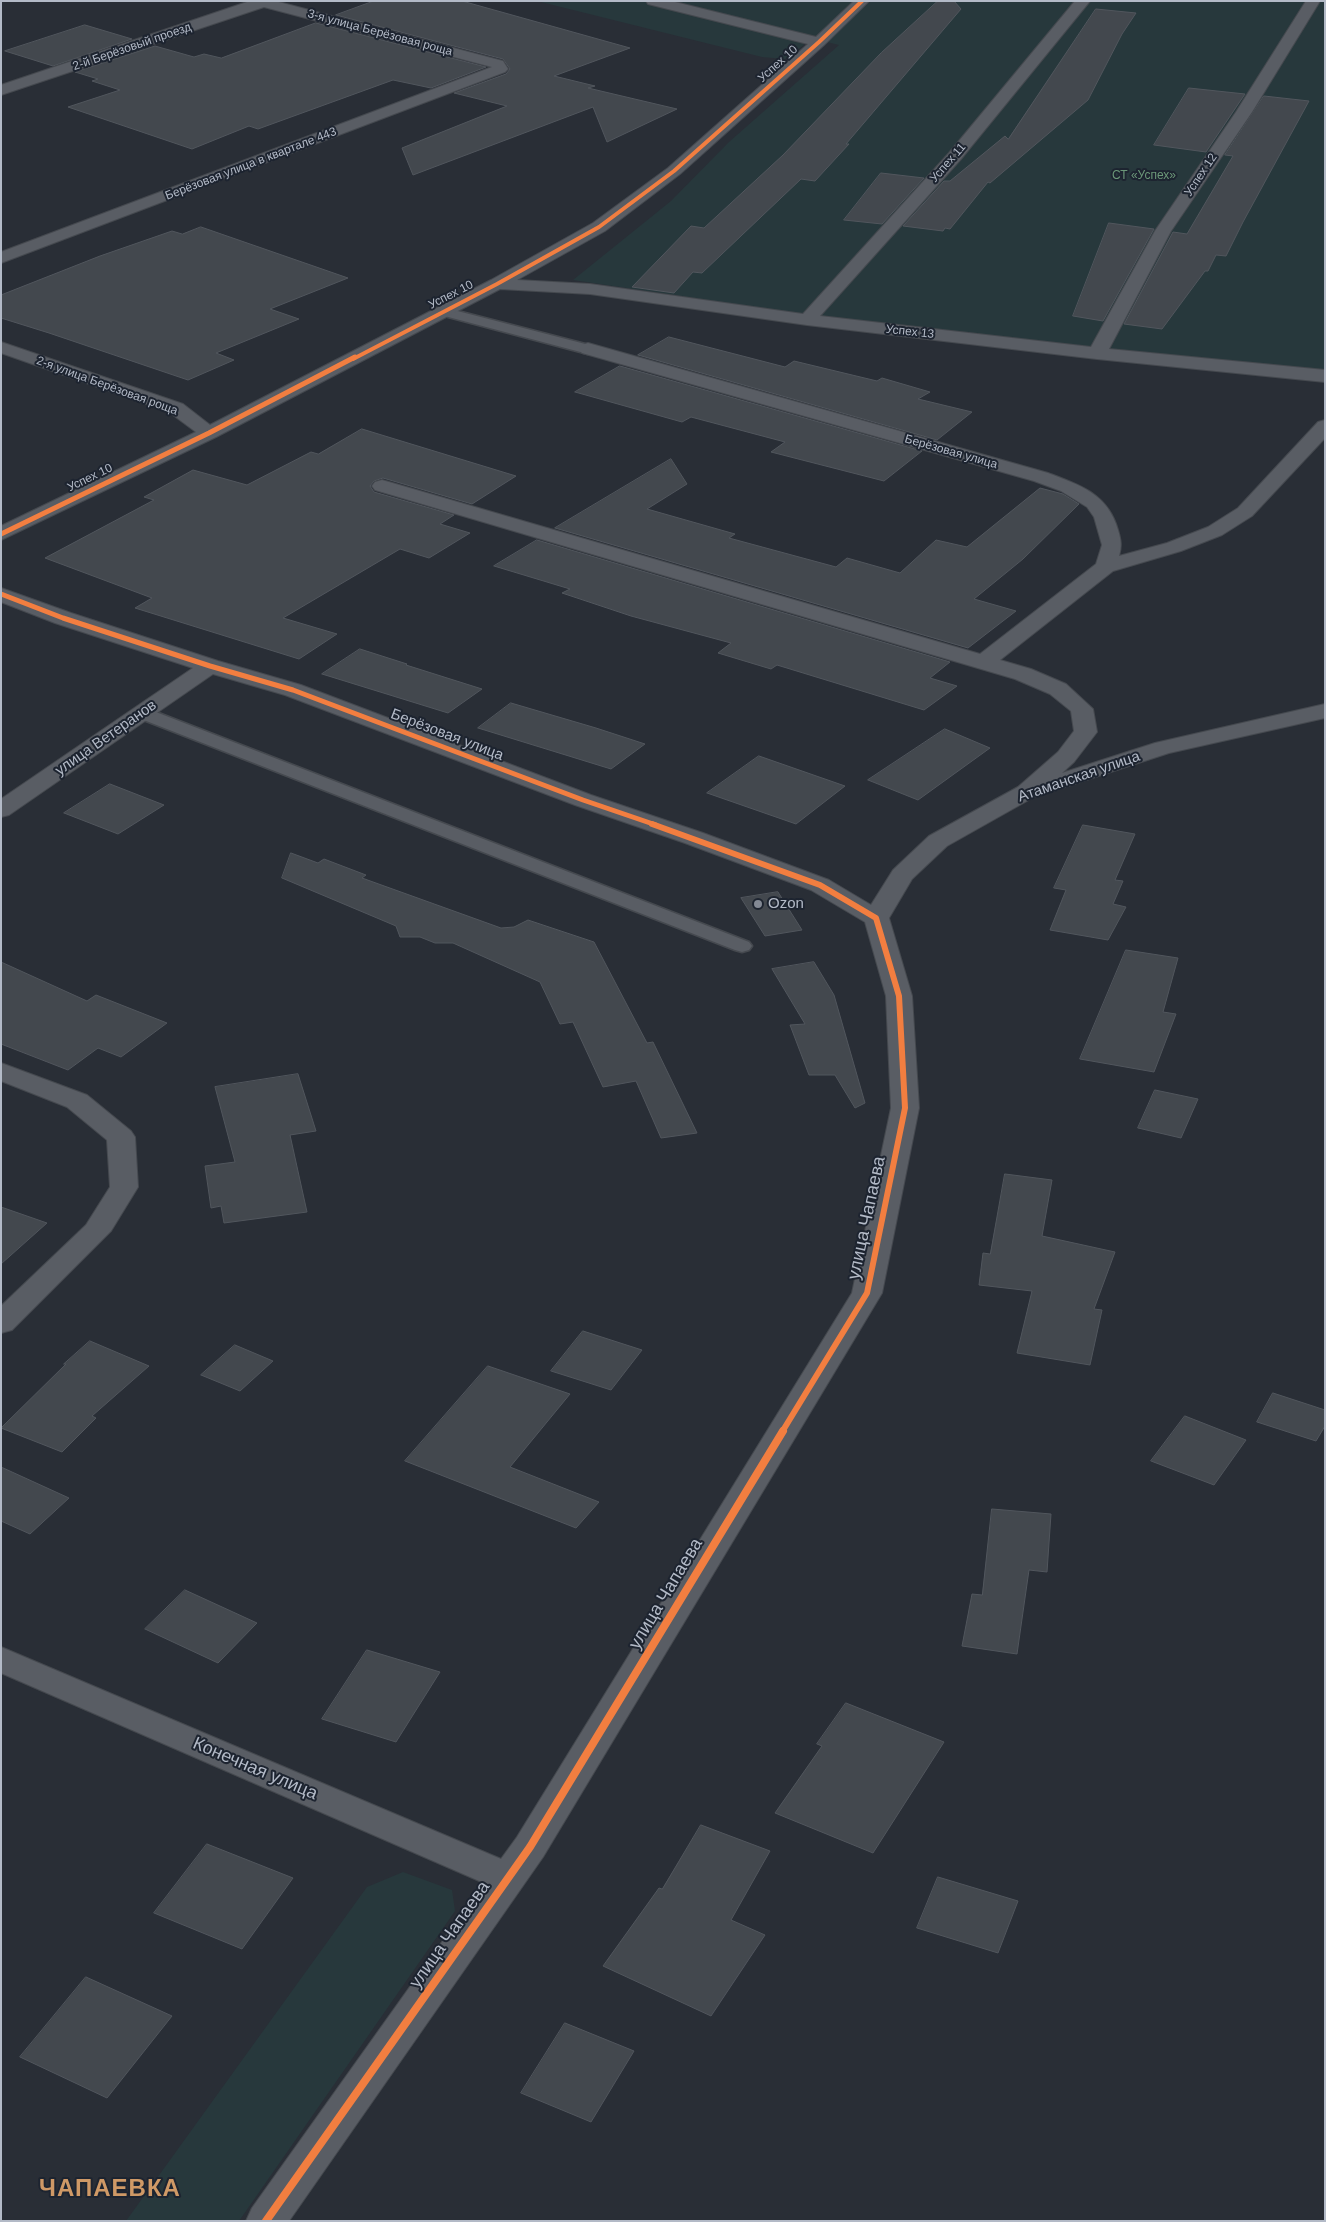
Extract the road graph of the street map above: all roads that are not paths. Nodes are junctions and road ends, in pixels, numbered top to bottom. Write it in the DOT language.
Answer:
graph roads {
  1 [pos="653,1"];
  2 [pos="862,1"];
  3 [pos="1083,1"];
  4 [pos="1313,1"];
  5 [pos="260,2"];
  6 [pos="819,42"];
  7 [pos="500,69"];
  8 [pos="1,90"];
  9 [pos="1,258"];
  10 [pos="497,284"];
  11 [pos="442,311"];
  12 [pos="807,320"];
  13 [pos="1,347"];
  14 [pos="588,349"];
  15 [pos="1097,353"];
  16 [pos="1325,376"];
  17 [pos="1325,426"];
  18 [pos="209,433"];
  19 [pos="382,486"];
  20 [pos="1,534"];
  21 [pos="1106,567"];
  22 [pos="1,594"];
  23 [pos="984,662"];
  24 [pos="210,666"];
  25 [pos="1325,711"];
  26 [pos="143,713"];
  27 [pos="1026,792"];
  28 [pos="1,810"];
  29 [pos="876,918"];
  30 [pos="742,946"];
  31 [pos="1,1071"];
  32 [pos="1,1323"];
  33 [pos="1,1659"];
  34 [pos="508,1878"];
  35 [pos="266,2221"];
  1 -- 6 [label="street"];
  2 -- 6 [label="street, Успех 10"];
  3 -- 12 [label="street, Успех 11"];
  4 -- 15 [label="street, Успех 12"];
  5 -- 7 [label="street, 3-я улица Берёзовая роща"];
  5 -- 8 [label="street, 2-й Берёзовый проезд"];
  6 -- 10 [label="street, Успех 10"];
  7 -- 9 [label="street, Берёзовая улица в квартале 443"];
  10 -- 11 [label="street, Успех 10"];
  10 -- 12 [label="street, Успех 13"];
  11 -- 14 [label="lane"];
  11 -- 18 [label="street, Успех 10"];
  12 -- 15 [label="street, Успех 13"];
  13 -- 18 [label="street, 2-я улица Берёзовая роща"];
  14 -- 21 [label="street, Берёзовая улица"];
  15 -- 16 [label="street, Успех 13"];
  17 -- 21 [label="street"];
  18 -- 20 [label="street, Успех 10"];
  19 -- 23 [label="street"];
  21 -- 23 [label="street"];
  22 -- 24 [label="street, Берёзовая улица"];
  23 -- 27 [label="street"];
  24 -- 26 [label="street, улица Ветеранов"];
  24 -- 29 [label="street, Берёзовая улица"];
  25 -- 27 [label="street, Атаманская улица"];
  26 -- 28 [label="street, улица Ветеранов"];
  26 -- 30 [label="lane"];
  27 -- 29 [label="street, Атаманская улица"];
  29 -- 34 [label="street, улица Чапаева"];
  31 -- 32 [label="street"];
  33 -- 34 [label="street, Конечная улица"];
  34 -- 35 [label="street, улица Чапаева"];
}
